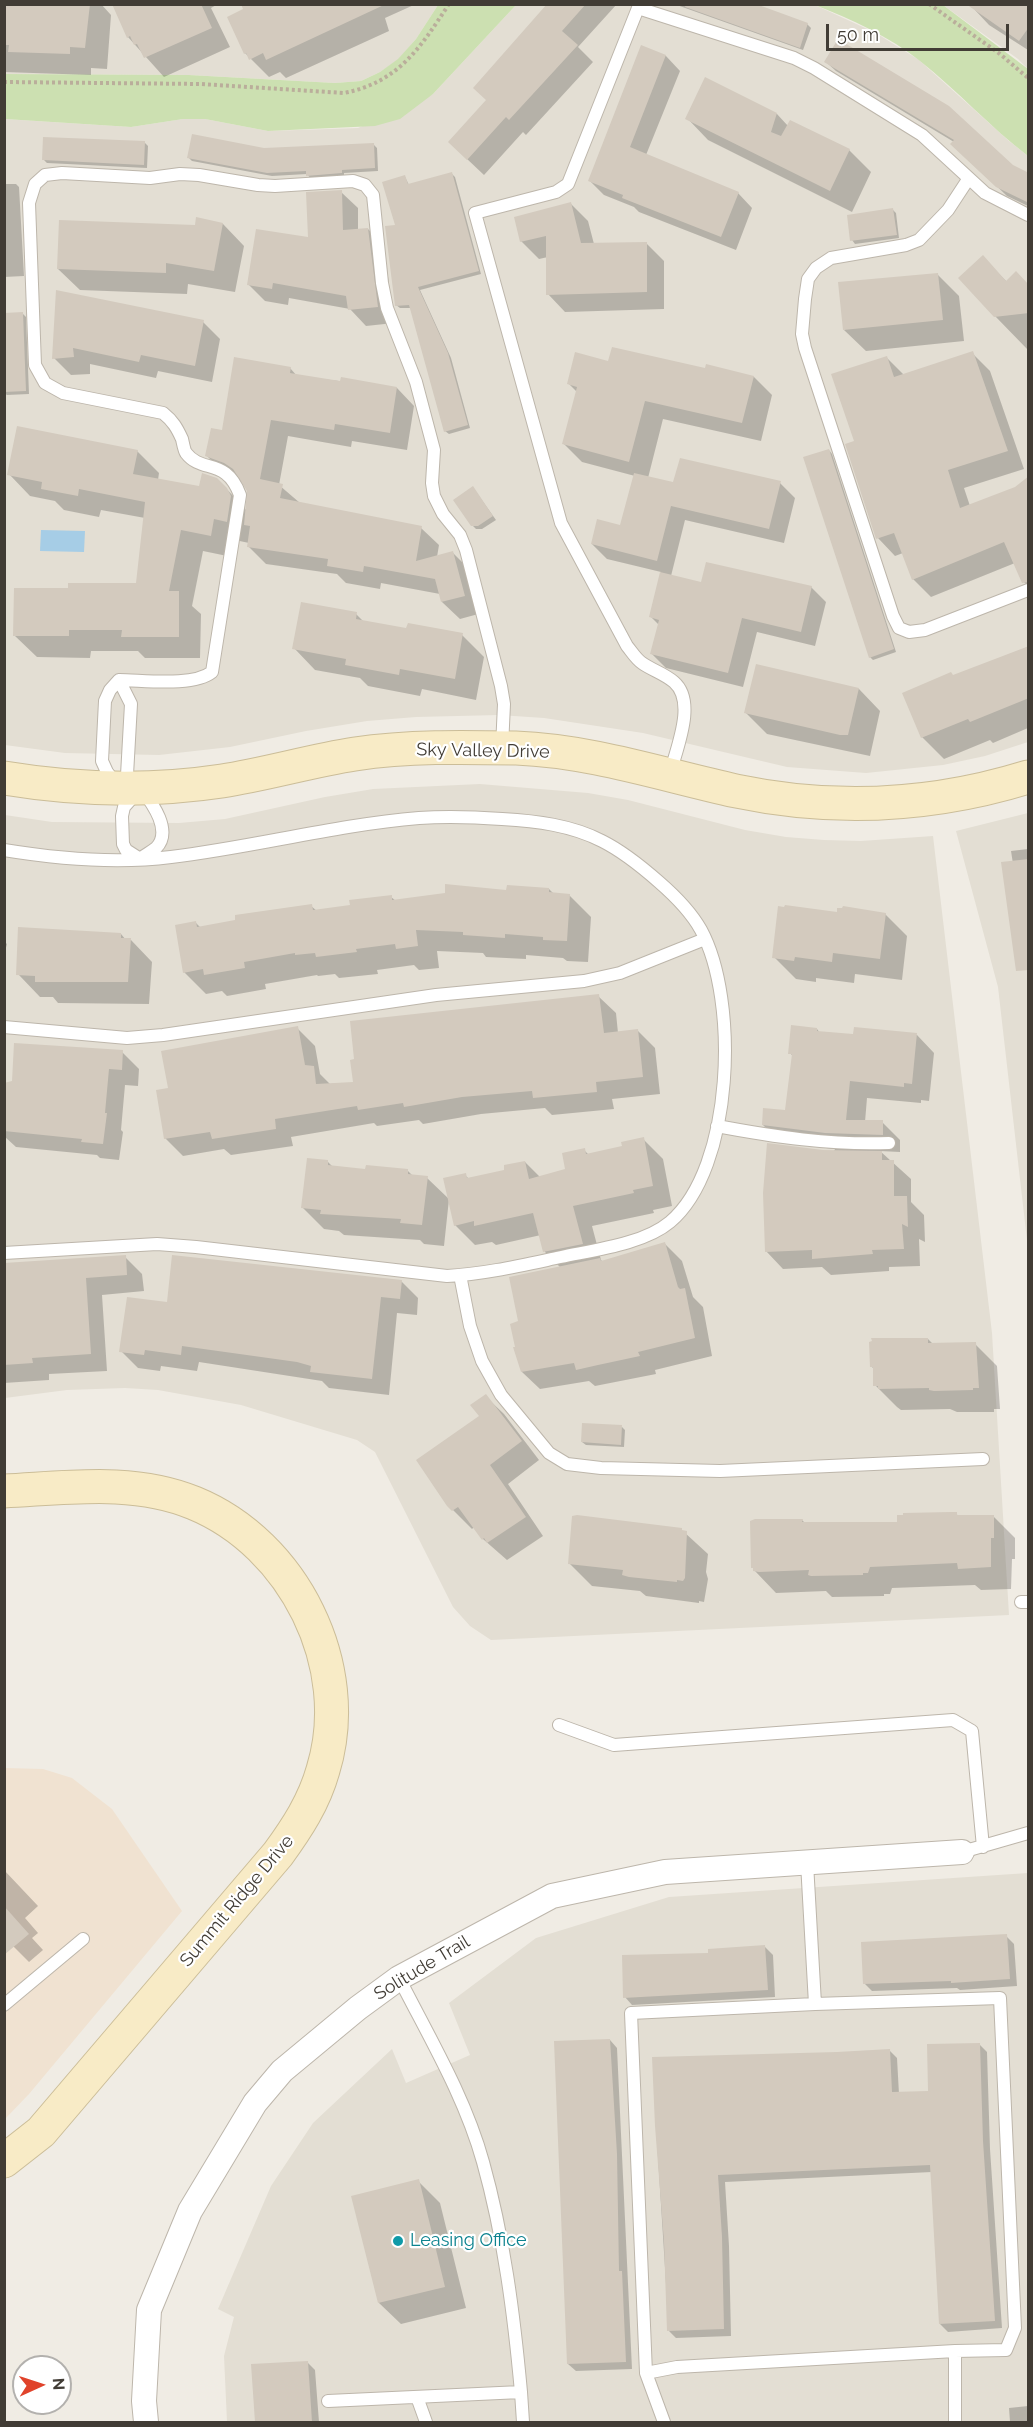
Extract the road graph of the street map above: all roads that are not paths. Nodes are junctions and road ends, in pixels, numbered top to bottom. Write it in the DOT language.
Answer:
graph roads {
  1 [pos="969,178"];
  2 [pos="1029,215"];
  3 [pos="1029,590"];
  4 [pos="119,680"];
  5 [pos="502,748"];
  6 [pos="670,774"];
  7 [pos="1029,777"];
  8 [pos="4,778"];
  9 [pos="131,789"];
  10 [pos="4,850"];
  11 [pos="140,859"];
  12 [pos="705,939"];
  13 [pos="4,1027"];
  14 [pos="717,1126"];
  15 [pos="889,1143"];
  16 [pos="4,1253"];
  17 [pos="460,1275"];
  18 [pos="983,1459"];
  19 [pos="4,1491"];
  20 [pos="559,1725"];
  21 [pos="1029,1833"];
  22 [pos="973,1849"];
  23 [pos="807,1863"];
  24 [pos="83,1938"];
  25 [pos="399,1978"];
  26 [pos="815,2004"];
  27 [pos="4,2005"];
  28 [pos="4,2161"];
  29 [pos="955,2351"];
  30 [pos="646,2373"];
  31 [pos="521,2392"];
  32 [pos="417,2397"];
  33 [pos="328,2401"];
  34 [pos="146,2422"];
  35 [pos="426,2422"];
  36 [pos="523,2422"];
  37 [pos="664,2422"];
  38 [pos="955,2422"];
  1 -- 2 [label="lane"];
  1 -- 3 [label="lane"];
  1 -- 6 [label="lane"];
  4 -- 5 [label="lane"];
  4 -- 9 [label="lane"];
  4 -- 9 [label="lane"];
  5 -- 6 [label="street, Sky Valley Drive"];
  5 -- 9 [label="street, Sky Valley Drive"];
  6 -- 7 [label="street, Sky Valley Drive"];
  8 -- 9 [label="street, Sky Valley Drive"];
  9 -- 11 [label="lane"];
  9 -- 11 [label="lane"];
  10 -- 11 [label="lane"];
  11 -- 12 [label="lane"];
  12 -- 13 [label="lane"];
  12 -- 14 [label="lane"];
  14 -- 15 [label="lane"];
  14 -- 17 [label="lane"];
  16 -- 17 [label="lane"];
  17 -- 18 [label="lane"];
  19 -- 28 [label="street, Summit Ridge Drive"];
  20 -- 22 [label="lane"];
  21 -- 22 [label="lane"];
  22 -- 23 [label="street, Solitude Trail"];
  23 -- 25 [label="street, Solitude Trail"];
  23 -- 26 [label="lane"];
  24 -- 27 [label="lane"];
  25 -- 31 [label="lane"];
  25 -- 34 [label="street, Solitude Trail"];
  26 -- 29 [label="lane"];
  26 -- 30 [label="lane"];
  29 -- 30 [label="lane"];
  29 -- 38 [label="lane"];
  30 -- 37 [label="lane"];
  31 -- 32 [label="lane"];
  31 -- 36 [label="lane"];
  32 -- 33 [label="lane"];
  32 -- 35 [label="lane"];
}
